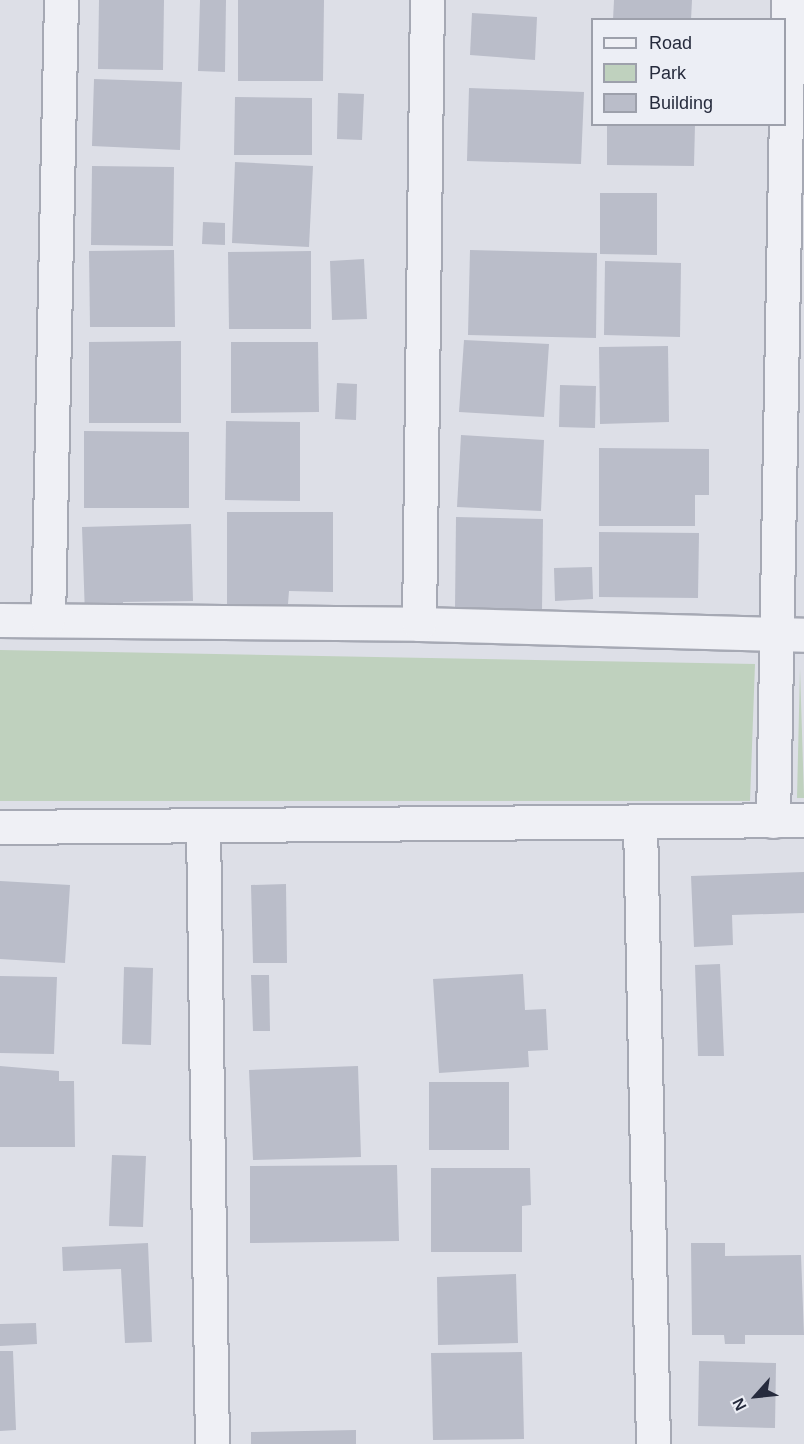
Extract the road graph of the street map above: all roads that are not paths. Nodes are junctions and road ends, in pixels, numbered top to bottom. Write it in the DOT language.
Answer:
graph roads {
  1 [pos="61,0"];
  2 [pos="427,0"];
  3 [pos="788,0"];
  4 [pos="0,620"];
  5 [pos="48,620"];
  6 [pos="419,624"];
  7 [pos="790,635"];
  8 [pos="788,821"];
  9 [pos="640,823"];
  10 [pos="203,826"];
  11 [pos="0,827"];
  12 [pos="212,1444"];
  13 [pos="653,1444"];
  1 -- 5 [label="street"];
  2 -- 6 [label="street"];
  3 -- 7 [label="street"];
  4 -- 5 [label="street"];
  5 -- 6 [label="street"];
  6 -- 7 [label="street"];
  7 -- 8 [label="street"];
  8 -- 9 [label="street"];
  9 -- 10 [label="street"];
  9 -- 13 [label="street"];
  10 -- 11 [label="street"];
  10 -- 12 [label="street"];
}
